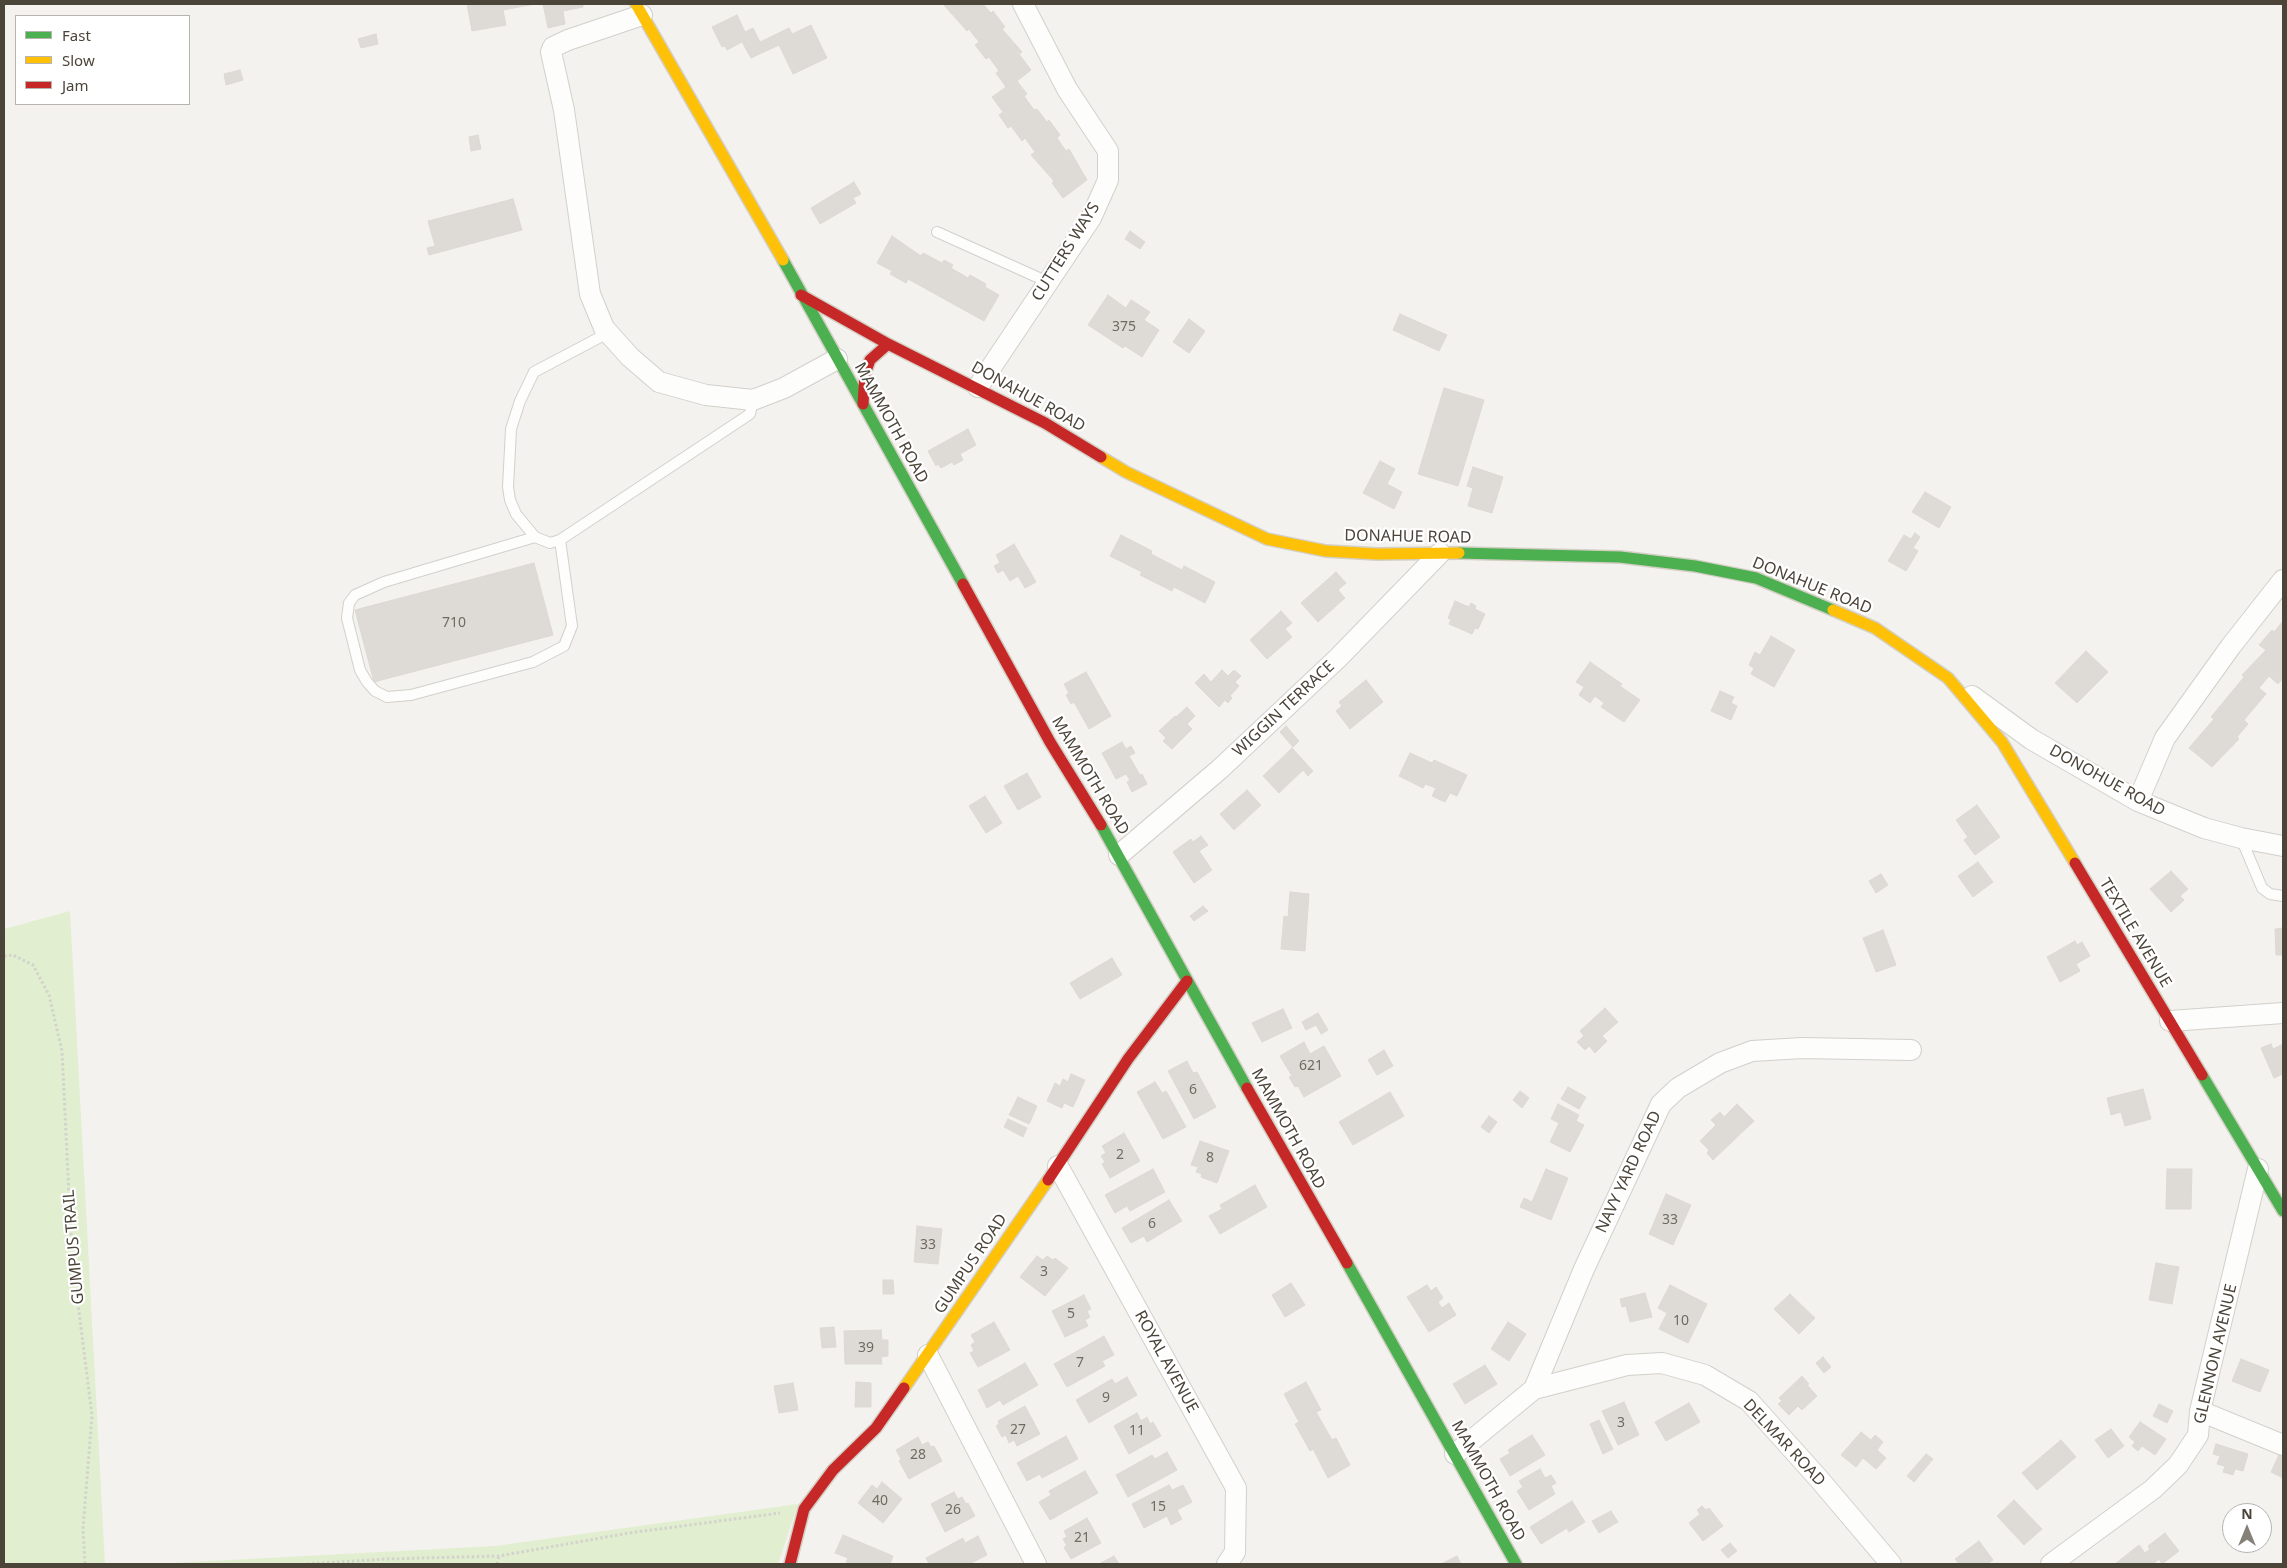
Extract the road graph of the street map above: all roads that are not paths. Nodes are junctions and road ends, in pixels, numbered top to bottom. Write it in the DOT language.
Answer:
graph roads {
  1 [pos="1023,4"];
  2 [pos="639,9"];
  3 [pos="937,232"];
  4 [pos="1048,282"];
  5 [pos="801,296"];
  6 [pos="608,333"];
  7 [pos="888,344"];
  8 [pos="837,359"];
  9 [pos="978,387"];
  10 [pos="753,400"];
  11 [pos="862,404"];
  12 [pos="534,538"];
  13 [pos="560,540"];
  14 [pos="1440,553"];
  15 [pos="2283,580"];
  16 [pos="1948,678"];
  17 [pos="2138,801"];
  18 [pos="2241,838"];
  19 [pos="2283,846"];
  20 [pos="1118,855"];
  21 [pos="2283,896"];
  22 [pos="1187,981"];
  23 [pos="2283,1013"];
  24 [pos="2170,1021"];
  25 [pos="1911,1050"];
  26 [pos="1058,1166"];
  27 [pos="2258,1170"];
  28 [pos="2283,1211"];
  29 [pos="928,1355"];
  30 [pos="1534,1389"];
  31 [pos="2200,1410"];
  32 [pos="2283,1445"];
  33 [pos="1455,1454"];
  34 [pos="790,1564"];
  35 [pos="1036,1564"];
  36 [pos="1226,1564"];
  37 [pos="1516,1564"];
  38 [pos="1891,1564"];
  39 [pos="2051,1564"];
  1 -- 4 [label="street, CUTTERS WAYS"];
  2 -- 5 [label="main road, MAMMOTH ROAD"];
  2 -- 6 [label="street"];
  3 -- 4 [label="lane"];
  4 -- 9 [label="street, CUTTERS WAYS"];
  5 -- 7 [label="main road, DONAHUE ROAD"];
  5 -- 8 [label="main road, MAMMOTH ROAD"];
  6 -- 10 [label="street"];
  6 -- 12 [label="lane"];
  7 -- 9 [label="main road, DONAHUE ROAD"];
  7 -- 11 [label="main road"];
  8 -- 10 [label="street"];
  8 -- 11 [label="main road, MAMMOTH ROAD"];
  9 -- 14 [label="main road, DONAHUE ROAD"];
  10 -- 13 [label="lane"];
  11 -- 20 [label="main road, MAMMOTH ROAD"];
  12 -- 13 [label="lane"];
  12 -- 13 [label="lane"];
  14 -- 16 [label="main road, DONAHUE ROAD"];
  14 -- 20 [label="street, WIGGIN TERRACE"];
  15 -- 17 [label="street"];
  16 -- 17 [label="street, DONOHUE ROAD"];
  16 -- 24 [label="main road, TEXTILE AVENUE"];
  17 -- 18 [label="street, DONOHUE ROAD"];
  18 -- 19 [label="street, DONOHUE ROAD"];
  18 -- 21 [label="lane"];
  20 -- 22 [label="main road, MAMMOTH ROAD"];
  22 -- 26 [label="main road, GUMPUS ROAD"];
  22 -- 33 [label="main road, MAMMOTH ROAD"];
  23 -- 24 [label="street"];
  24 -- 27 [label="main road, TEXTILE AVENUE"];
  25 -- 30 [label="street, NAVY YARD ROAD"];
  26 -- 29 [label="main road, GUMPUS ROAD"];
  26 -- 36 [label="street, ROYAL AVENUE"];
  27 -- 28 [label="main road, TEXTILE AVENUE"];
  27 -- 31 [label="street, GLENNON AVENUE"];
  29 -- 34 [label="main road, GUMPUS ROAD"];
  29 -- 35 [label="street"];
  30 -- 33 [label="street, NAVY YARD ROAD"];
  30 -- 38 [label="street, DELMAR ROAD"];
  31 -- 32 [label="street"];
  31 -- 39 [label="street, GLENNON AVENUE"];
  33 -- 37 [label="main road, MAMMOTH ROAD"];
}
